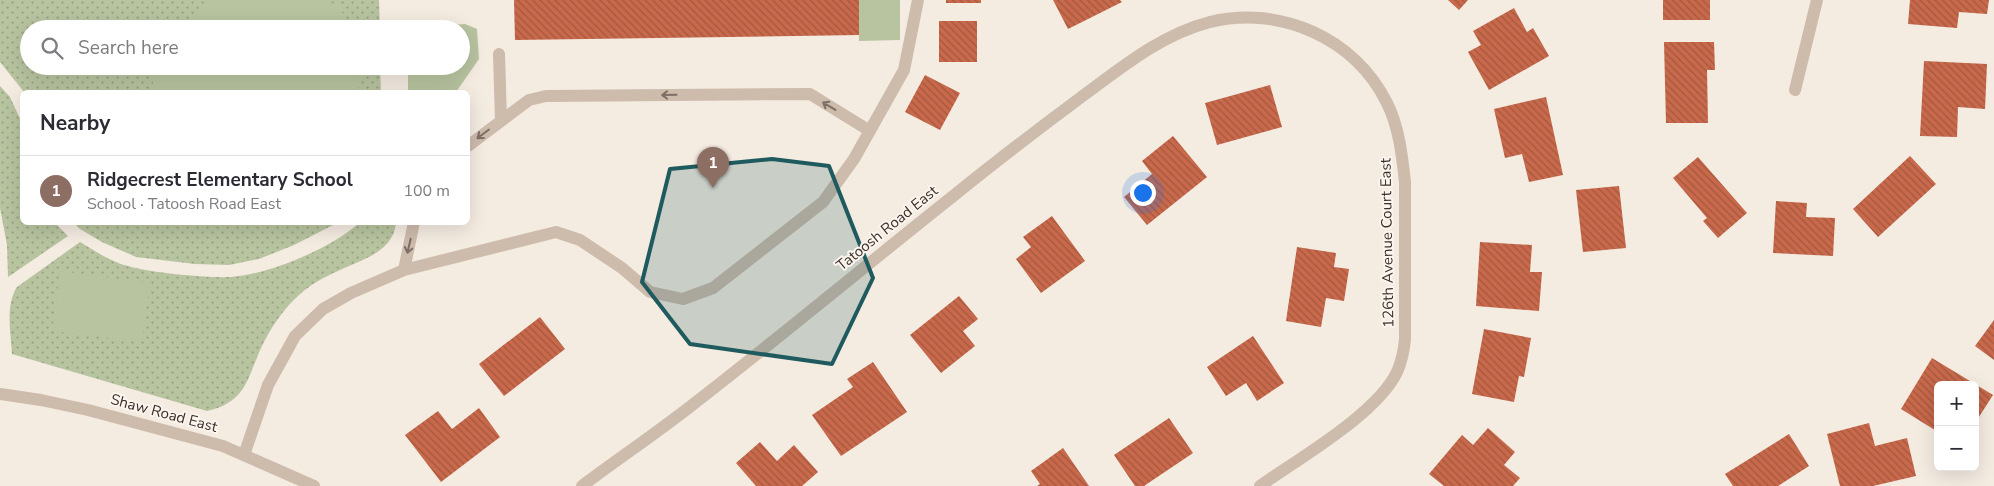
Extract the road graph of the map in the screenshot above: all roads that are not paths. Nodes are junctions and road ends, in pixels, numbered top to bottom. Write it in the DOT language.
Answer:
graph roads {
  1 [pos="918,0"];
  2 [pos="1817,0"];
  3 [pos="1227,19"];
  4 [pos="499,54"];
  5 [pos="1795,90"];
  6 [pos="501,121"];
  7 [pos="870,131"];
  8 [pos="470,144"];
  9 [pos="413,225"];
  10 [pos="404,270"];
  11 [pos="0,394"];
  12 [pos="244,455"];
  13 [pos="314,486"];
  14 [pos="582,486"];
  15 [pos="1260,486"];
  1 -- 7 [label="street"];
  2 -- 5 [label="street"];
  3 -- 14 [label="street, Tatoosh Road East"];
  3 -- 15 [label="street, 126th Avenue Court East"];
  4 -- 6 [label="street"];
  7 -- 6 [label="street, one-way"];
  6 -- 8 [label="street, one-way"];
  7 -- 10 [label="street"];
  9 -- 10 [label="street, one-way"];
  10 -- 12 [label="street"];
  11 -- 12 [label="street, Shaw Road East"];
  12 -- 13 [label="street, Shaw Road East"];
}
